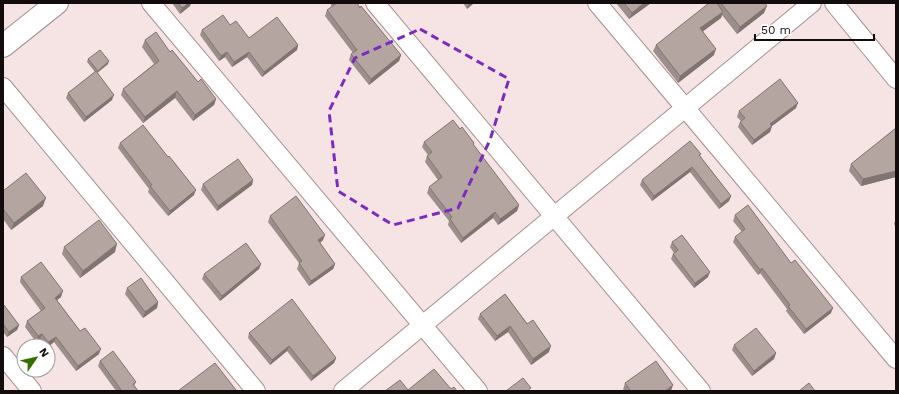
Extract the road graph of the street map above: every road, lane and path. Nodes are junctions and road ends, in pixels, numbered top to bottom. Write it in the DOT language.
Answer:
graph roads {
  1 [pos="57,3"];
  2 [pos="151,3"];
  3 [pos="375,3"];
  4 [pos="597,3"];
  5 [pos="812,3"];
  6 [pos="834,3"];
  7 [pos="3,46"];
  8 [pos="896,78"];
  9 [pos="3,87"];
  10 [pos="685,108"];
  11 [pos="554,217"];
  12 [pos="423,326"];
  13 [pos="3,356"];
  14 [pos="896,359"];
  15 [pos="32,391"];
  16 [pos="256,391"];
  17 [pos="343,391"];
  18 [pos="478,391"];
  19 [pos="701,391"];
  1 -- 7 [label="main road"];
  2 -- 12 [label="street"];
  3 -- 11 [label="street"];
  4 -- 10 [label="street"];
  5 -- 10 [label="street"];
  6 -- 8 [label="street"];
  9 -- 16 [label="street"];
  10 -- 11 [label="street"];
  10 -- 14 [label="street"];
  11 -- 12 [label="street"];
  11 -- 19 [label="street"];
  12 -- 17 [label="street"];
  12 -- 18 [label="street"];
  13 -- 15 [label="street"];
}
